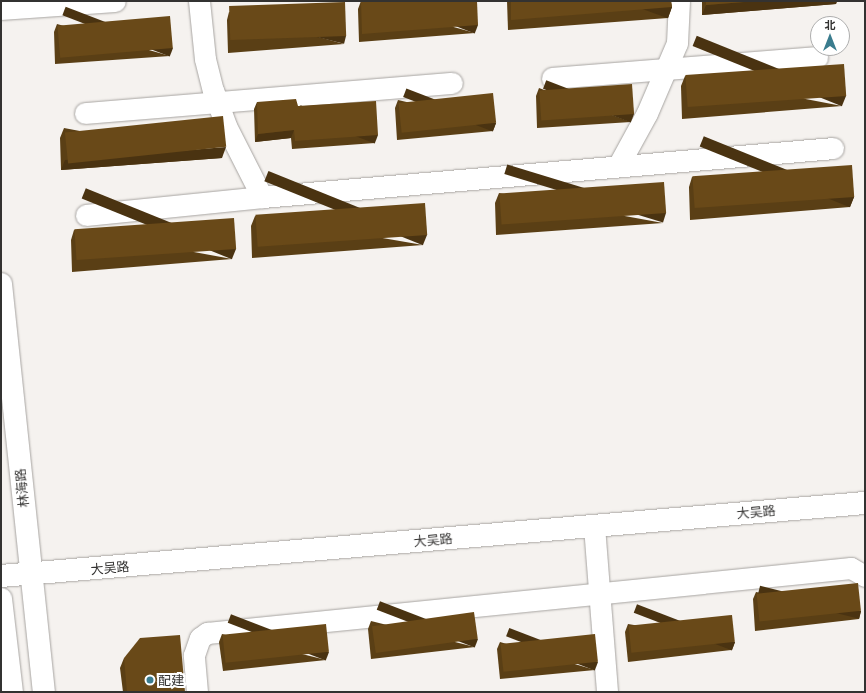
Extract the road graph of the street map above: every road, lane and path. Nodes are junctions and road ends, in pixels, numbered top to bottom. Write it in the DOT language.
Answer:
graph roads {
  1 [pos="115,1"];
  2 [pos="199,1"];
  3 [pos="679,1"];
  4 [pos="1,9"];
  5 [pos="817,58"];
  6 [pos="665,69"];
  7 [pos="552,78"];
  8 [pos="452,83"];
  9 [pos="217,101"];
  10 [pos="85,113"];
  11 [pos="833,148"];
  12 [pos="618,166"];
  13 [pos="262,196"];
  14 [pos="86,215"];
  15 [pos="1,284"];
  16 [pos="865,503"];
  17 [pos="594,526"];
  18 [pos="31,575"];
  19 [pos="1,576"];
  20 [pos="865,576"];
  21 [pos="599,594"];
  22 [pos="1,599"];
  23 [pos="12,692"];
  24 [pos="44,692"];
  25 [pos="197,692"];
  26 [pos="607,692"];
  1 -- 4 [label="street"];
  2 -- 9 [label="street"];
  3 -- 6 [label="street"];
  5 -- 6 [label="street"];
  6 -- 7 [label="street"];
  6 -- 12 [label="street"];
  8 -- 9 [label="street"];
  9 -- 10 [label="street"];
  9 -- 13 [label="street"];
  11 -- 12 [label="street"];
  12 -- 13 [label="street"];
  13 -- 14 [label="street"];
  15 -- 18 [label="street, 林海路"];
  16 -- 17 [label="street, 大吴路"];
  17 -- 18 [label="street, 大吴路"];
  17 -- 21 [label="street"];
  18 -- 19 [label="street, 大吴路"];
  18 -- 24 [label="street, 林海路"];
  20 -- 21 [label="street"];
  21 -- 25 [label="street"];
  21 -- 26 [label="street"];
  22 -- 23 [label="street"];
}
